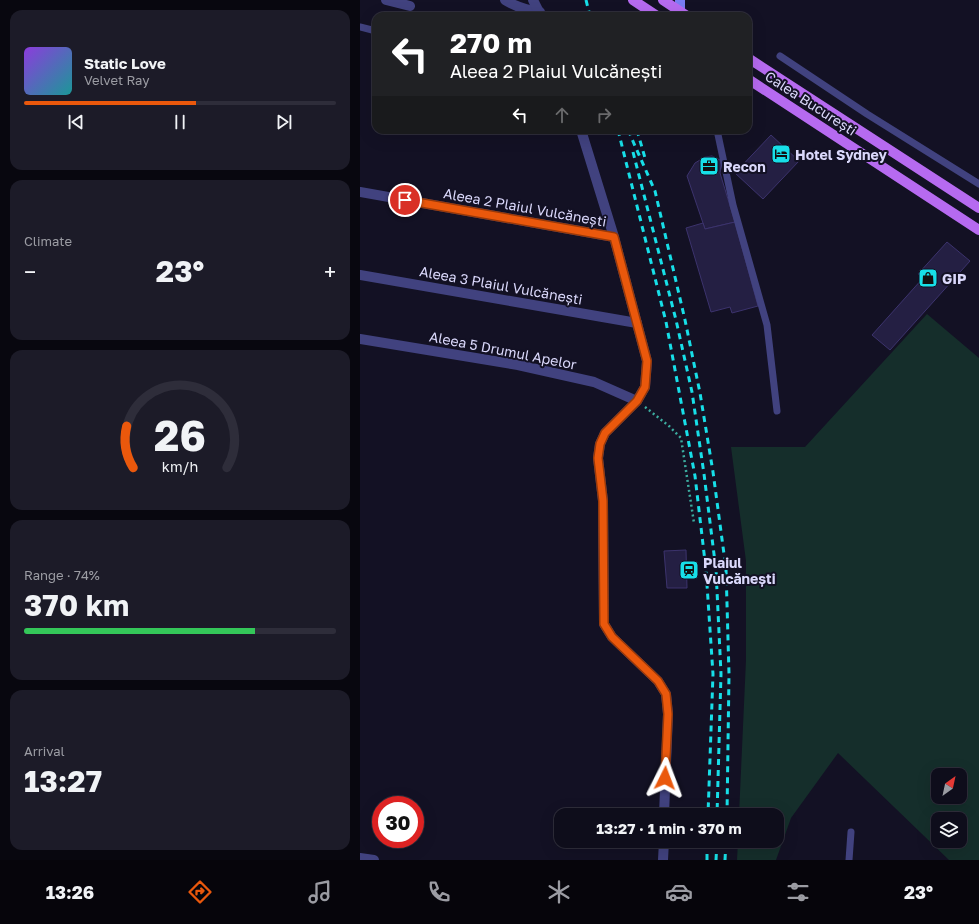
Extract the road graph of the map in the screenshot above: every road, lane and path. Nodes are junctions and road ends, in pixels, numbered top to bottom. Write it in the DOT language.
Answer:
graph roads {
  1 [pos="386,0"];
  2 [pos="505,0"];
  3 [pos="533,0"];
  4 [pos="633,0"];
  5 [pos="663,0"];
  6 [pos="680,0"];
  7 [pos="410,6"];
  8 [pos="533,12"];
  9 [pos="539,12"];
  10 [pos="651,12"];
  11 [pos="678,12"];
  12 [pos="681,12"];
  13 [pos="360,27"];
  14 [pos="372,30"];
  15 [pos="780,56"];
  16 [pos="752,61"];
  17 [pos="752,82"];
  18 [pos="582,134"];
  19 [pos="718,134"];
  20 [pos="979,184"];
  21 [pos="360,192"];
  22 [pos="979,208"];
  23 [pos="979,230"];
  24 [pos="614,237"];
  25 [pos="360,274"];
  26 [pos="637,323"];
  27 [pos="360,339"];
  28 [pos="637,401"];
  29 [pos="777,411"];
  30 [pos="694,523"];
  31 [pos="664,808"];
  32 [pos="851,832"];
  33 [pos="664,848"];
  34 [pos="360,858"];
  35 [pos="374,860"];
  36 [pos="664,860"];
  37 [pos="849,860"];
  1 -- 7 [label="street"];
  2 -- 8 [label="street"];
  3 -- 9 [label="street"];
  4 -- 10 [label="main road"];
  5 -- 11 [label="main road"];
  6 -- 12 [label="street"];
  13 -- 14 [label="lane"];
  15 -- 20 [label="lane"];
  16 -- 22 [label="main road, Calea București"];
  17 -- 23 [label="main road, Calea București"];
  18 -- 24 [label="street"];
  19 -- 29 [label="lane"];
  21 -- 24 [label="street, Aleea 2 Plaiul Vulcănești"];
  24 -- 26 [label="street"];
  25 -- 26 [label="street, Aleea 3 Plaiul Vulcănești"];
  26 -- 28 [label="street"];
  27 -- 28 [label="street, Aleea 5 Drumul Apelor"];
  28 -- 30 [label="path"];
  28 -- 31 [label="street"];
  32 -- 37 [label="lane"];
  33 -- 36 [label="street"];
  34 -- 35 [label="street"];
}
